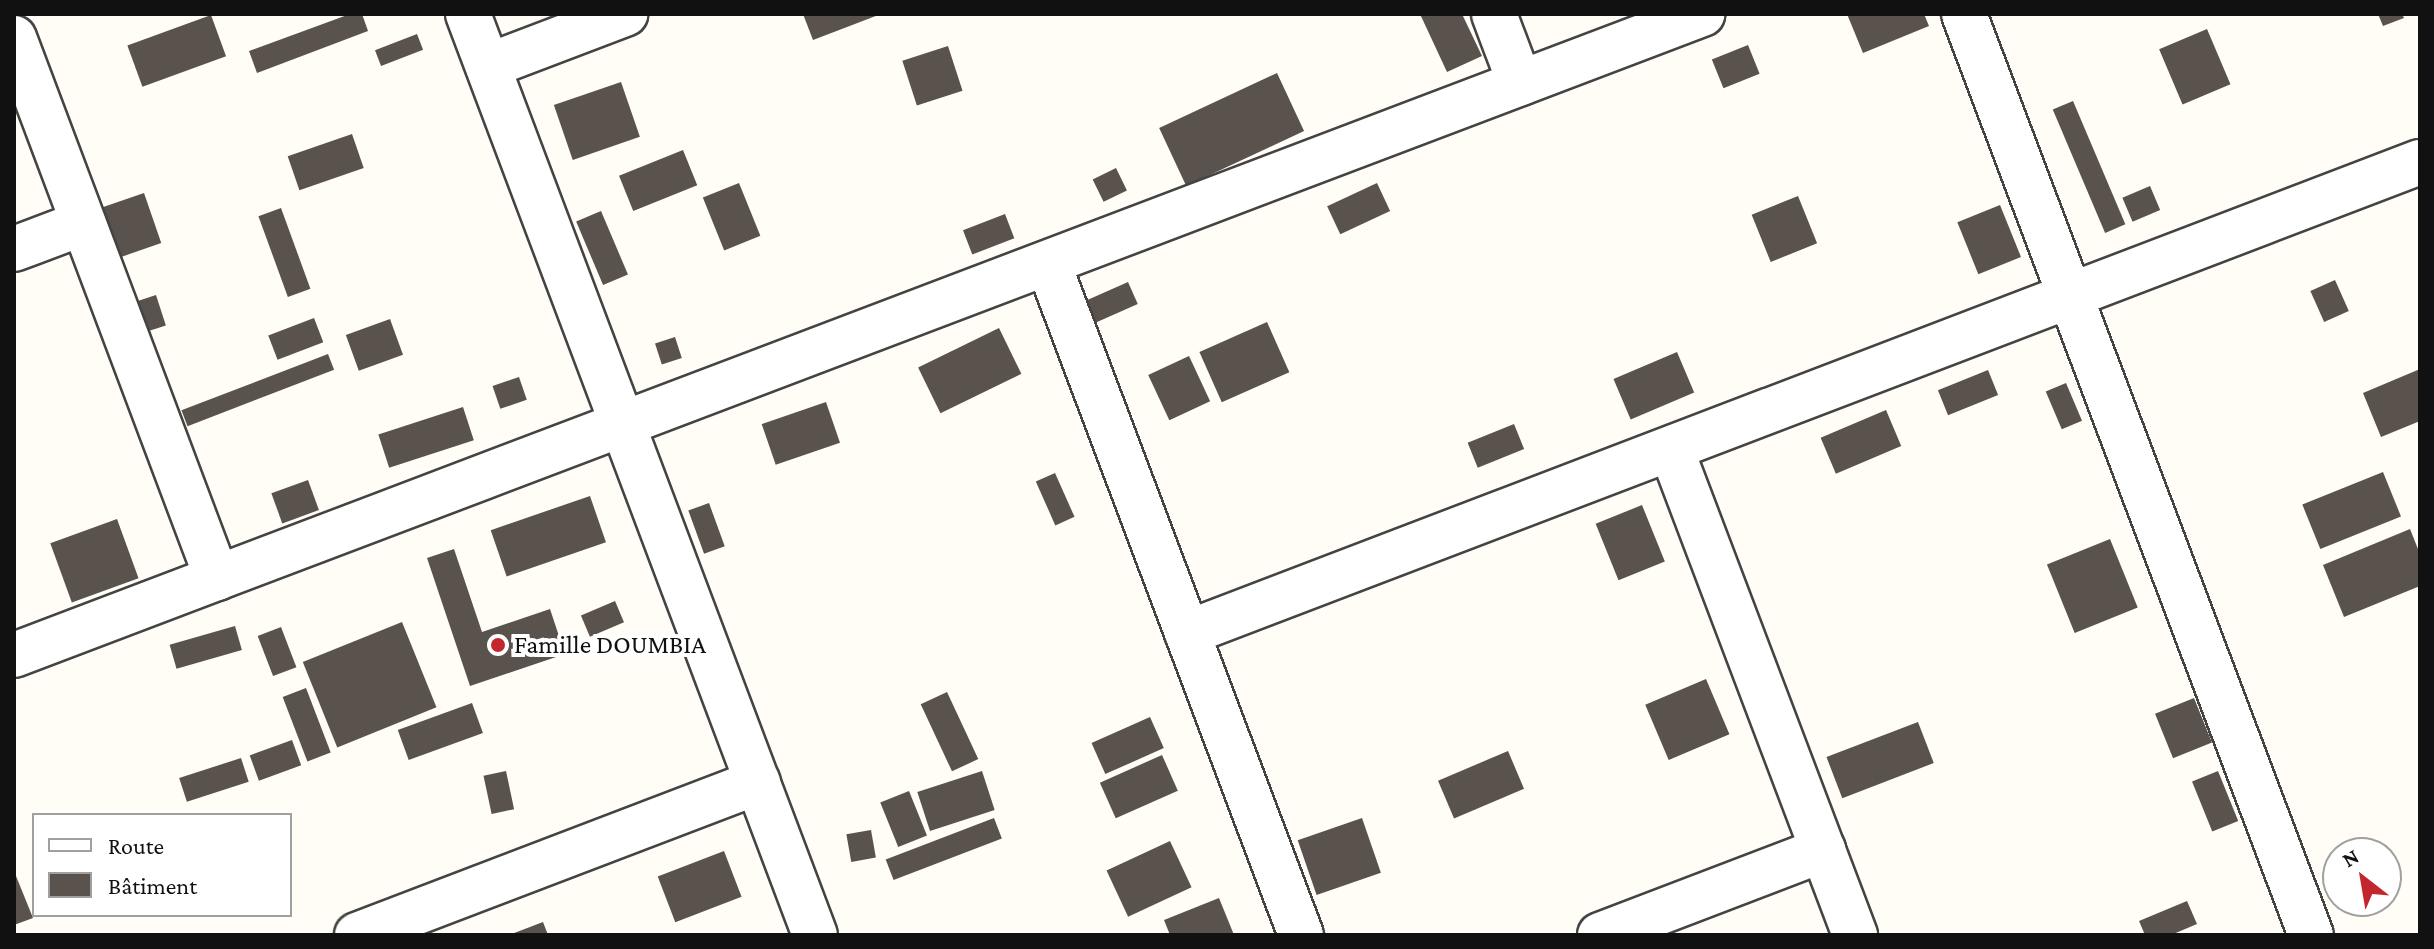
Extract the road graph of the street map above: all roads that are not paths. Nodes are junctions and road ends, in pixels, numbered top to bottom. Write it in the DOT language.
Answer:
graph roads {
  1 [pos="468,14"];
  2 [pos="625,14"];
  3 [pos="1494,14"];
  4 [pos="1702,14"];
  5 [pos="1964,14"];
  6 [pos="14,38"];
  7 [pos="488,66"];
  8 [pos="1520,83"];
  9 [pos="2420,162"];
  10 [pos="83,223"];
  11 [pos="14,249"];
  12 [pos="1048,263"];
  13 [pos="2070,296"];
  14 [pos="623,424"];
  15 [pos="1671,449"];
  16 [pos="217,578"];
  17 [pos="1187,633"];
  18 [pos="14,655"];
  19 [pos="758,782"];
  20 [pos="1823,850"];
  21 [pos="357,935"];
  22 [pos="815,935"];
  23 [pos="1301,935"];
  24 [pos="1600,935"];
  25 [pos="1855,935"];
  26 [pos="2311,935"];
  1 -- 7 [label="street"];
  2 -- 7 [label="street"];
  3 -- 8 [label="street"];
  4 -- 8 [label="street"];
  5 -- 13 [label="street"];
  6 -- 10 [label="street"];
  7 -- 14 [label="street"];
  8 -- 12 [label="street"];
  9 -- 13 [label="street"];
  10 -- 11 [label="street"];
  10 -- 16 [label="street"];
  12 -- 14 [label="street"];
  12 -- 17 [label="street"];
  13 -- 15 [label="street"];
  13 -- 26 [label="street"];
  14 -- 16 [label="street"];
  14 -- 19 [label="street"];
  15 -- 17 [label="street"];
  15 -- 20 [label="street"];
  16 -- 18 [label="street"];
  17 -- 23 [label="street"];
  19 -- 21 [label="street"];
  19 -- 22 [label="street"];
  20 -- 24 [label="street"];
  20 -- 25 [label="street"];
}
